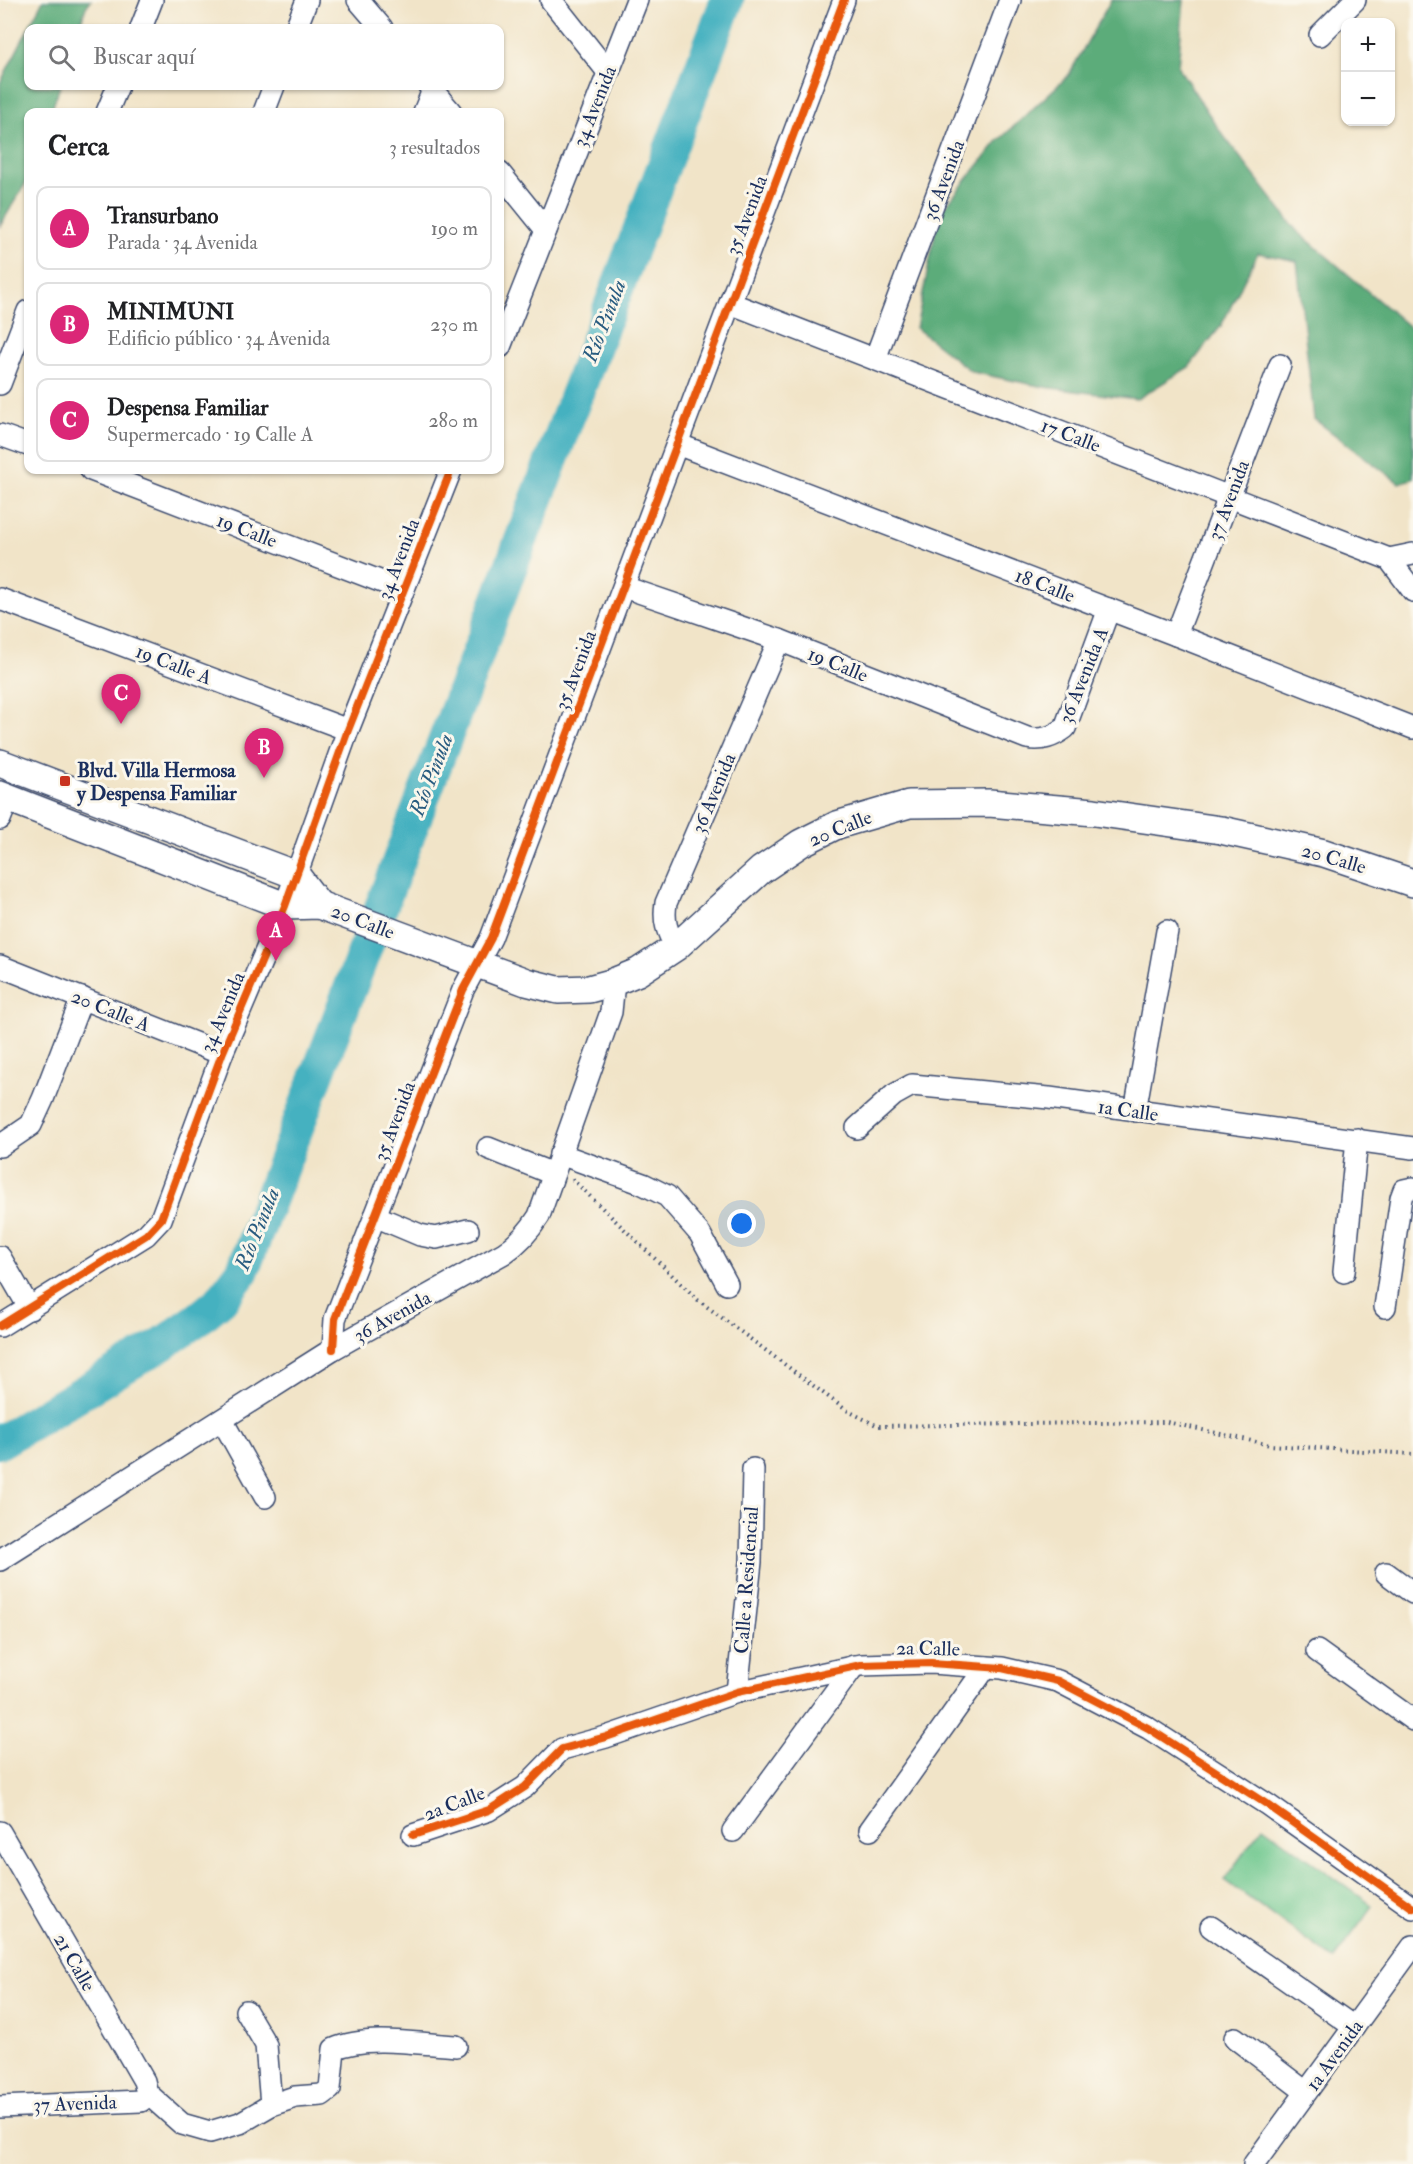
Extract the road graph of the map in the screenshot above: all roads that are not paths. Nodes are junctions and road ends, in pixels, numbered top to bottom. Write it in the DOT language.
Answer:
graph roads {
  1 [pos="152,0"];
  2 [pos="307,0"];
  3 [pos="358,0"];
  4 [pos="551,0"];
  5 [pos="637,0"];
  6 [pos="844,0"];
  7 [pos="1010,0"];
  8 [pos="1355,0"];
  9 [pos="143,24"];
  10 [pos="298,24"];
  11 [pos="379,24"];
  12 [pos="1320,35"];
  13 [pos="608,72"];
  14 [pos="116,90"];
  15 [pos="272,90"];
  16 [pos="430,90"];
  17 [pos="433,90"];
  18 [pos="109,108"];
  19 [pos="266,108"];
  20 [pos="425,108"];
  21 [pos="448,108"];
  22 [pos="504,178"];
  23 [pos="546,230"];
  24 [pos="730,303"];
  25 [pos="24,321"];
  26 [pos="504,337"];
  27 [pos="875,359"];
  28 [pos="1280,364"];
  29 [pos="0,384"];
  30 [pos="0,435"];
  31 [pos="24,444"];
  32 [pos="677,444"];
  33 [pos="102,474"];
  34 [pos="449,474"];
  35 [pos="1229,496"];
  36 [pos="1413,554"];
  37 [pos="1389,558"];
  38 [pos="624,587"];
  39 [pos="403,590"];
  40 [pos="1413,591"];
  41 [pos="0,599"];
  42 [pos="1109,609"];
  43 [pos="1176,635"];
  44 [pos="779,640"];
  45 [pos="1413,728"];
  46 [pos="348,730"];
  47 [pos="1051,736"];
  48 [pos="0,763"];
  49 [pos="3,804"];
  50 [pos="297,875"];
  51 [pos="1413,883"];
  52 [pos="285,906"];
  53 [pos="331,909"];
  54 [pos="1167,931"];
  55 [pos="676,947"];
  56 [pos="477,964"];
  57 [pos="0,966"];
  58 [pos="611,983"];
  59 [pos="82,998"];
  60 [pos="222,1054"];
  61 [pos="1135,1111"];
  62 [pos="857,1128"];
  63 [pos="1357,1139"];
  64 [pos="0,1146"];
  65 [pos="488,1148"];
  66 [pos="1413,1148"];
  67 [pos="556,1164"];
  68 [pos="1413,1188"];
  69 [pos="375,1216"];
  70 [pos="468,1230"];
  71 [pos="0,1257"];
  72 [pos="1344,1272"];
  73 [pos="727,1284"];
  74 [pos="1385,1307"];
  75 [pos="30,1309"];
  76 [pos="0,1326"];
  77 [pos="333,1349"];
  78 [pos="222,1420"];
  79 [pos="753,1469"];
  80 [pos="266,1497"];
  81 [pos="0,1560"];
  82 [pos="1386,1573"];
  83 [pos="1413,1593"];
  84 [pos="1317,1651"];
  85 [pos="854,1666"];
  86 [pos="986,1667"];
  87 [pos="736,1692"];
  88 [pos="1413,1720"];
  89 [pos="870,1830"];
  90 [pos="733,1831"];
  91 [pos="0,1832"];
  92 [pos="413,1835"];
  93 [pos="1413,1908"];
  94 [pos="1211,1927"];
  95 [pos="1413,1946"];
  96 [pos="246,2011"];
  97 [pos="1354,2027"];
  98 [pos="1235,2038"];
  99 [pos="456,2046"];
  100 [pos="1306,2092"];
  101 [pos="147,2093"];
  102 [pos="271,2105"];
  103 [pos="0,2107"];
  104 [pos="1254,2164"];
  1 -- 9 [label="street"];
  2 -- 10 [label="street"];
  3 -- 11 [label="street"];
  4 -- 13 [label="street"];
  5 -- 13 [label="street, 34 Avenida"];
  6 -- 24 [label="street, 35 Avenida"];
  7 -- 27 [label="street, 36 Avenida"];
  8 -- 12 [label="street"];
  13 -- 23 [label="street, 34 Avenida"];
  14 -- 18 [label="street"];
  15 -- 19 [label="street"];
  16 -- 20 [label="street"];
  17 -- 21 [label="street"];
  22 -- 23 [label="street"];
  23 -- 26 [label="street, 34 Avenida"];
  24 -- 27 [label="street, 17 Calle"];
  24 -- 32 [label="street, 35 Avenida"];
  25 -- 29 [label="street"];
  27 -- 35 [label="street, 17 Calle"];
  28 -- 35 [label="street, 37 Avenida"];
  30 -- 31 [label="street"];
  32 -- 38 [label="street, 35 Avenida"];
  32 -- 42 [label="street, 18 Calle"];
  33 -- 39 [label="street, 19 Calle"];
  34 -- 39 [label="street, 34 Avenida"];
  35 -- 37 [label="street, 17 Calle"];
  35 -- 43 [label="street, 37 Avenida"];
  36 -- 37 [label="street"];
  37 -- 40 [label="street"];
  38 -- 44 [label="street, 19 Calle"];
  38 -- 56 [label="street, 35 Avenida"];
  39 -- 46 [label="street, 34 Avenida"];
  41 -- 46 [label="street, 19 Calle A"];
  42 -- 43 [label="street, 18 Calle"];
  42 -- 47 [label="street, 36 Avenida A"];
  43 -- 45 [label="street, 18 Calle"];
  44 -- 47 [label="street, 19 Calle"];
  44 -- 55 [label="street, 36 Avenida"];
  46 -- 50 [label="street, 34 Avenida"];
  48 -- 50 [label="main road"];
  49 -- 52 [label="main road, 20 Calle"];
  50 -- 52 [label="street, 34 Avenida"];
  50 -- 53 [label="main road, 20 Calle"];
  51 -- 55 [label="main road, 20 Calle"];
  52 -- 53 [label="main road, 20 Calle"];
  52 -- 60 [label="street, 34 Avenida"];
  53 -- 56 [label="main road, 20 Calle"];
  54 -- 61 [label="street"];
  55 -- 58 [label="main road, 20 Calle"];
  56 -- 58 [label="main road, 20 Calle"];
  56 -- 69 [label="street, 35 Avenida"];
  57 -- 59 [label="street, 20 Calle A"];
  58 -- 67 [label="street, 36 Avenida"];
  59 -- 60 [label="street, 20 Calle A"];
  59 -- 64 [label="street"];
  60 -- 75 [label="street, 34 Avenida"];
  61 -- 62 [label="street, 1a Calle"];
  61 -- 63 [label="street, 1a Calle"];
  63 -- 66 [label="street, 1a Calle"];
  63 -- 72 [label="street"];
  65 -- 67 [label="street"];
  67 -- 73 [label="street"];
  67 -- 77 [label="street, 36 Avenida"];
  68 -- 74 [label="street"];
  69 -- 70 [label="street"];
  69 -- 77 [label="street, 35 Avenida"];
  71 -- 75 [label="street"];
  75 -- 76 [label="street, 34 Avenida"];
  77 -- 78 [label="street, 36 Avenida"];
  78 -- 80 [label="street"];
  78 -- 81 [label="street, 36 Avenida"];
  79 -- 87 [label="street, Calle a Residencial"];
  82 -- 83 [label="street"];
  84 -- 88 [label="street"];
  85 -- 86 [label="street, 2a Calle"];
  85 -- 87 [label="street, 2a Calle"];
  85 -- 90 [label="street"];
  86 -- 89 [label="street"];
  86 -- 93 [label="street, 2a Calle"];
  87 -- 92 [label="street, 2a Calle"];
  91 -- 101 [label="street, 21 Calle"];
  94 -- 97 [label="street"];
  95 -- 97 [label="street, 1a Avenida"];
  96 -- 102 [label="street"];
  97 -- 100 [label="street, 1a Avenida"];
  98 -- 100 [label="street"];
  99 -- 102 [label="street"];
  100 -- 104 [label="street, 1a Avenida"];
  101 -- 102 [label="street"];
  101 -- 103 [label="street, 37 Avenida"];
}
